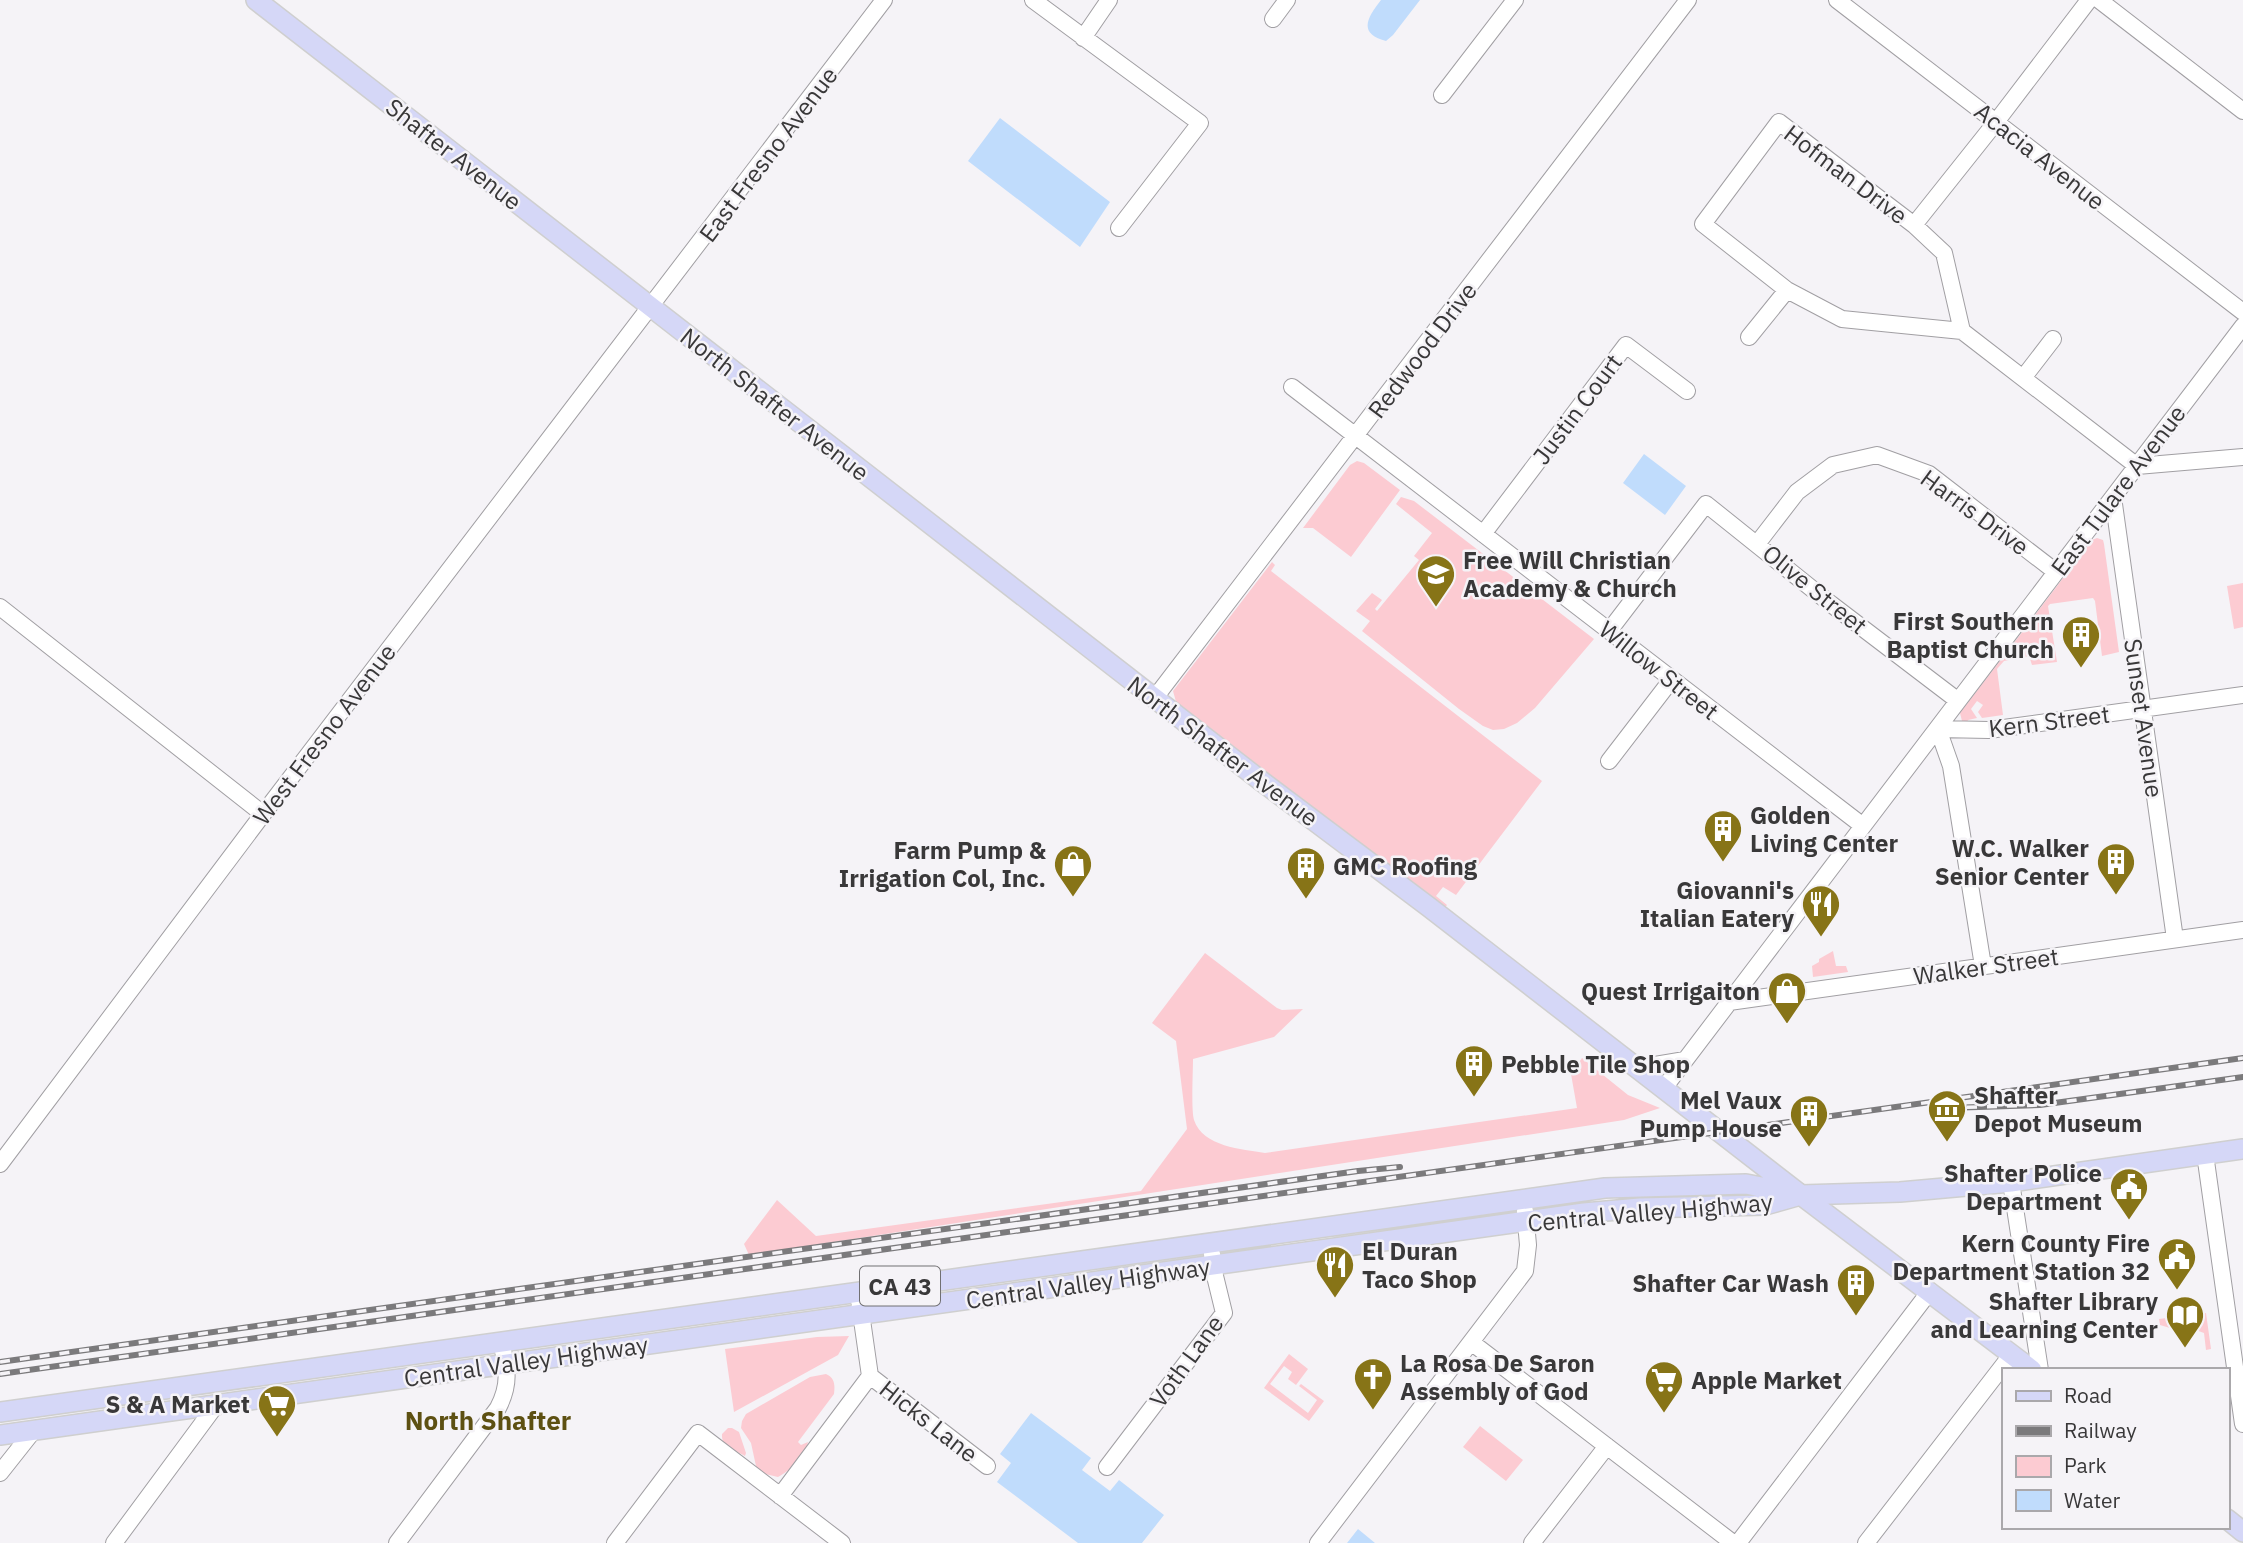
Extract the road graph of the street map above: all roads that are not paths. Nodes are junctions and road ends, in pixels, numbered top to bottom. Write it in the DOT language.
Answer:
graph roads {
  1 [pos="256,0"];
  2 [pos="884,0"];
  3 [pos="1033,0"];
  4 [pos="1109,0"];
  5 [pos="1287,0"];
  6 [pos="1515,0"];
  7 [pos="1688,0"];
  8 [pos="1837,0"];
  9 [pos="2089,0"];
  10 [pos="2099,0"];
  11 [pos="1273,19"];
  12 [pos="1083,38"];
  13 [pos="1442,95"];
  14 [pos="2243,111"];
  15 [pos="1996,122"];
  16 [pos="1914,225"];
  17 [pos="1119,228"];
  18 [pos="1787,290"];
  19 [pos="651,307"];
  20 [pos="2243,312"];
  21 [pos="2243,326"];
  22 [pos="1962,331"];
  23 [pos="1749,337"];
  24 [pos="2053,340"];
  25 [pos="2023,378"];
  26 [pos="1292,387"];
  27 [pos="1687,391"];
  28 [pos="1356,436"];
  29 [pos="2243,457"];
  30 [pos="2137,466"];
  31 [pos="2113,497"];
  32 [pos="1483,534"];
  33 [pos="1757,544"];
  34 [pos="2056,572"];
  35 [pos="0,607"];
  36 [pos="1609,631"];
  37 [pos="1672,679"];
  38 [pos="2243,695"];
  39 [pos="1154,699"];
  40 [pos="1957,699"];
  41 [pos="2143,709"];
  42 [pos="1938,729"];
  43 [pos="1609,761"];
  44 [pos="263,814"];
  45 [pos="1863,826"];
  46 [pos="2243,930"];
  47 [pos="2175,939"];
  48 [pos="1983,967"];
  49 [pos="1729,1002"];
  50 [pos="1685,1060"];
  51 [pos="1637,1068"];
  52 [pos="1664,1088"];
  53 [pos="2243,1149"];
  54 [pos="2205,1154"];
  55 [pos="0,1164"];
  56 [pos="2011,1182"];
  57 [pos="1801,1195"];
  58 [pos="1523,1198"];
  59 [pos="1526,1222"];
  60 [pos="1211,1243"];
  61 [pos="1213,1265"];
  62 [pos="1930,1291"];
  63 [pos="859,1292"];
  64 [pos="861,1314"];
  65 [pos="501,1341"];
  66 [pos="1471,1342"];
  67 [pos="2012,1354"];
  68 [pos="506,1364"];
  69 [pos="2030,1368"];
  70 [pos="2040,1368"];
  71 [pos="870,1376"];
  72 [pos="2236,1386"];
  73 [pos="216,1405"];
  74 [pos="0,1412"];
  75 [pos="2243,1424"];
  76 [pos="34,1430"];
  77 [pos="0,1435"];
  78 [pos="1607,1446"];
  79 [pos="988,1466"];
  80 [pos="1108,1466"];
  81 [pos="0,1473"];
  82 [pos="780,1496"];
  83 [pos="821,1537"];
  84 [pos="114,1543"];
  85 [pos="397,1543"];
  86 [pos="615,1543"];
  87 [pos="842,1543"];
  88 [pos="1318,1543"];
  89 [pos="1532,1543"];
  90 [pos="1733,1543"];
  91 [pos="1738,1543"];
  92 [pos="1866,1543"];
  1 -- 19 [label="main road, Shafter Avenue"];
  2 -- 19 [label="street, East Fresno Avenue"];
  3 -- 12 [label="street"];
  4 -- 12 [label="street"];
  5 -- 11 [label="street"];
  6 -- 13 [label="street"];
  7 -- 28 [label="street, Redwood Drive"];
  8 -- 15 [label="street, Acacia Avenue"];
  9 -- 15 [label="street"];
  10 -- 14 [label="street"];
  12 -- 17 [label="street"];
  15 -- 16 [label="street"];
  15 -- 20 [label="street, Acacia Avenue"];
  16 -- 18 [label="street, Hofman Drive"];
  16 -- 22 [label="street, Hofman Drive"];
  18 -- 22 [label="street, Hofman Drive"];
  18 -- 23 [label="street"];
  19 -- 39 [label="main road, North Shafter Avenue"];
  19 -- 44 [label="street, West Fresno Avenue"];
  21 -- 30 [label="street, East Tulare Avenue"];
  22 -- 25 [label="street"];
  24 -- 25 [label="street"];
  25 -- 30 [label="street"];
  26 -- 28 [label="street, Willow Street"];
  27 -- 32 [label="street, Justin Court"];
  28 -- 32 [label="street, Willow Street"];
  28 -- 39 [label="street, Redwood Drive"];
  29 -- 30 [label="street"];
  30 -- 31 [label="street, East Tulare Avenue"];
  31 -- 34 [label="street, East Tulare Avenue"];
  31 -- 41 [label="street, Sunset Avenue"];
  32 -- 36 [label="street, Willow Street"];
  33 -- 34 [label="street, Harris Drive"];
  33 -- 36 [label="street, Olive Street"];
  33 -- 40 [label="street, Olive Street"];
  34 -- 40 [label="street, East Tulare Avenue"];
  35 -- 44 [label="street"];
  36 -- 37 [label="street, Willow Street"];
  37 -- 43 [label="street"];
  37 -- 45 [label="street, Willow Street"];
  38 -- 41 [label="street, Kern Street"];
  39 -- 51 [label="main road, North Shafter Avenue"];
  40 -- 42 [label="street, East Tulare Avenue"];
  41 -- 42 [label="street, Kern Street"];
  41 -- 47 [label="street, Sunset Avenue"];
  42 -- 45 [label="street, East Tulare Avenue"];
  42 -- 48 [label="street"];
  44 -- 55 [label="street, West Fresno Avenue"];
  45 -- 49 [label="street, East Tulare Avenue"];
  46 -- 47 [label="street, Walker Street"];
  47 -- 48 [label="street, Walker Street"];
  48 -- 49 [label="street, Walker Street"];
  49 -- 50 [label="street, East Tulare Avenue"];
  50 -- 51 [label="street"];
  50 -- 52 [label="street, East Tulare Avenue"];
  51 -- 52 [label="main road, North Shafter Avenue"];
  52 -- 57 [label="main road, North Shafter Avenue"];
  53 -- 54 [label="main road, Central Valley Highway / CA 43"];
  54 -- 56 [label="main road, Central Valley Highway / CA 43"];
  54 -- 72 [label="street"];
  56 -- 57 [label="main road, Central Valley Highway / CA 43"];
  56 -- 70 [label="street"];
  57 -- 58 [label="main road, Central Valley Highway / CA 43"];
  57 -- 59 [label="main road, Central Valley Highway / CA 43"];
  57 -- 62 [label="main road, North Shafter Avenue"];
  58 -- 59 [label="street"];
  58 -- 60 [label="main road, Central Valley Highway / CA 43"];
  59 -- 61 [label="main road, Central Valley Highway / CA 43"];
  59 -- 66 [label="street"];
  60 -- 61 [label="street, Voth Lane"];
  60 -- 63 [label="main road, Central Valley Highway / CA 43"];
  61 -- 64 [label="main road, Central Valley Highway / CA 43"];
  61 -- 80 [label="street, Voth Lane"];
  62 -- 67 [label="main road, North Shafter Avenue"];
  62 -- 91 [label="street"];
  63 -- 64 [label="street"];
  63 -- 65 [label="main road, Central Valley Highway / CA 43"];
  64 -- 68 [label="main road, Central Valley Highway / CA 43"];
  64 -- 71 [label="street"];
  65 -- 68 [label="street"];
  65 -- 74 [label="main road, Central Valley Highway / CA 43"];
  66 -- 78 [label="street"];
  66 -- 88 [label="street"];
  67 -- 69 [label="main road, North Shafter Avenue"];
  67 -- 92 [label="street"];
  68 -- 73 [label="main road, Central Valley Highway / CA 43"];
  68 -- 85 [label="street"];
  71 -- 79 [label="street, Hicks Lane"];
  71 -- 82 [label="street"];
  72 -- 75 [label="street"];
  73 -- 76 [label="main road, Central Valley Highway / CA 43"];
  73 -- 84 [label="street"];
  76 -- 77 [label="main road, Central Valley Highway / CA 43"];
  76 -- 81 [label="street"];
  78 -- 89 [label="street"];
  78 -- 90 [label="street"];
  82 -- 83 [label="street"];
  82 -- 86 [label="street"];
  83 -- 87 [label="street"];
}
